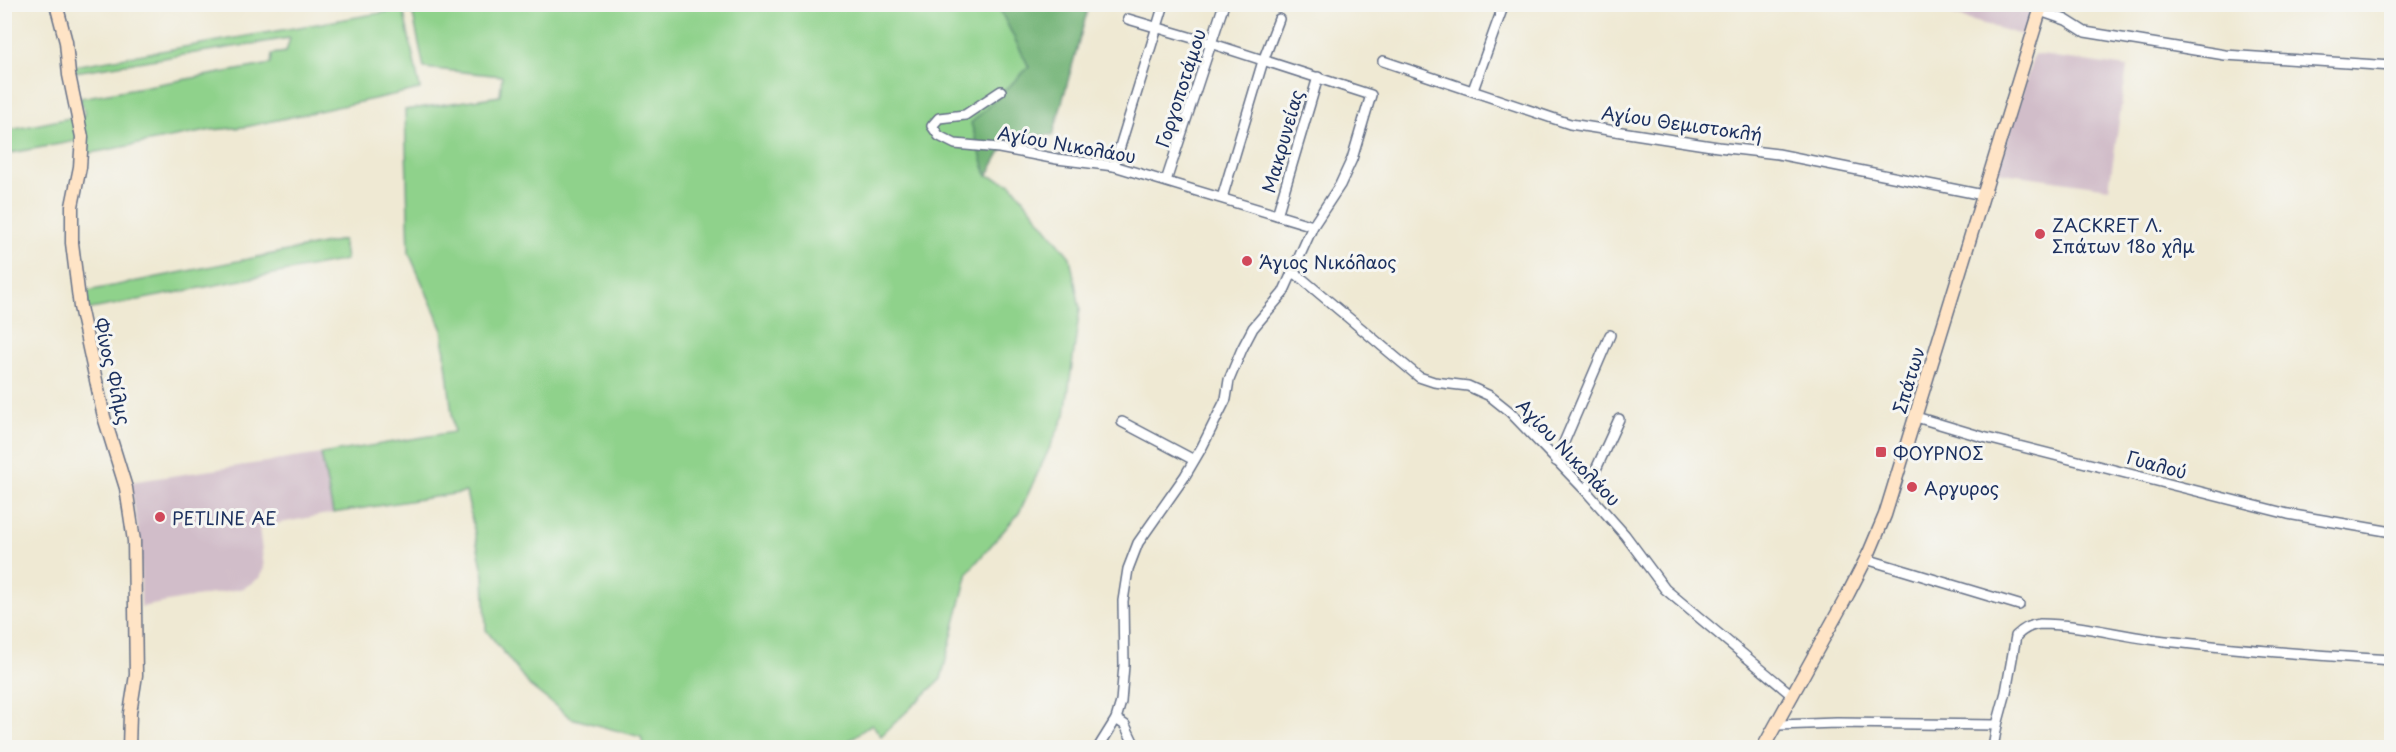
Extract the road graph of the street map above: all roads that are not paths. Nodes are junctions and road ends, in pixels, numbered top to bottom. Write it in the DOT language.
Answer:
graph roads {
  1 [pos="56,4"];
  2 [pos="1164,4"];
  3 [pos="1224,4"];
  4 [pos="1504,4"];
  5 [pos="2041,8"];
  6 [pos="1128,19"];
  7 [pos="1279,19"];
  8 [pos="1156,29"];
  9 [pos="1213,44"];
  10 [pos="1263,61"];
  11 [pos="1383,61"];
  12 [pos="2391,66"];
  13 [pos="1318,77"];
  14 [pos="1473,90"];
  15 [pos="1001,91"];
  16 [pos="1114,166"];
  17 [pos="1166,181"];
  18 [pos="1983,195"];
  19 [pos="1222,198"];
  20 [pos="1277,214"];
  21 [pos="1313,226"];
  22 [pos="1294,272"];
  23 [pos="1610,335"];
  24 [pos="1916,417"];
  25 [pos="1619,419"];
  26 [pos="1122,422"];
  27 [pos="1194,460"];
  28 [pos="1556,460"];
  29 [pos="1586,491"];
  30 [pos="2391,532"];
  31 [pos="1866,559"];
  32 [pos="2019,605"];
  33 [pos="2391,660"];
  34 [pos="1793,696"];
  35 [pos="1116,719"];
  36 [pos="1778,725"];
  37 [pos="1997,725"];
  38 [pos="129,747"];
  39 [pos="1098,747"];
  40 [pos="1136,747"];
  41 [pos="1763,747"];
  42 [pos="1993,747"];
  1 -- 38 [label="main road, Φίνος Φίλμς"];
  2 -- 8 [label="street"];
  3 -- 9 [label="street, Γοργοποτάμου"];
  4 -- 14 [label="street"];
  5 -- 12 [label="street"];
  5 -- 18 [label="main road, Σπάτων"];
  6 -- 8 [label="street"];
  7 -- 10 [label="street"];
  8 -- 9 [label="street"];
  8 -- 16 [label="street"];
  9 -- 10 [label="street"];
  9 -- 17 [label="street, Γοργοποτάμου"];
  10 -- 13 [label="street"];
  10 -- 19 [label="street"];
  11 -- 14 [label="street, Αγίου Θεμιστοκλή"];
  13 -- 20 [label="street, Μακρυνείας"];
  13 -- 21 [label="street"];
  14 -- 18 [label="street, Αγίου Θεμιστοκλή"];
  15 -- 16 [label="street, Αγίου Νικολάου"];
  16 -- 17 [label="street, Αγίου Νικολάου"];
  17 -- 19 [label="street, Αγίου Νικολάου"];
  18 -- 24 [label="main road, Σπάτων"];
  19 -- 20 [label="street, Αγίου Νικολάου"];
  20 -- 21 [label="street, Αγίου Νικολάου"];
  21 -- 22 [label="street"];
  22 -- 27 [label="street"];
  22 -- 28 [label="street, Αγίου Νικολάου"];
  23 -- 28 [label="street"];
  24 -- 30 [label="street, Γυαλού"];
  24 -- 31 [label="main road, Σπάτων"];
  25 -- 29 [label="street"];
  26 -- 27 [label="street"];
  27 -- 35 [label="street"];
  28 -- 29 [label="street, Αγίου Νικολάου"];
  29 -- 34 [label="street, Αγίου Νικολάου"];
  31 -- 32 [label="street"];
  31 -- 34 [label="main road, Σπάτων"];
  33 -- 37 [label="street"];
  34 -- 36 [label="main road, Σπάτων"];
  35 -- 39 [label="street"];
  35 -- 40 [label="street"];
  36 -- 37 [label="street"];
  36 -- 41 [label="main road, Σπάτων"];
  37 -- 42 [label="street"];
}
